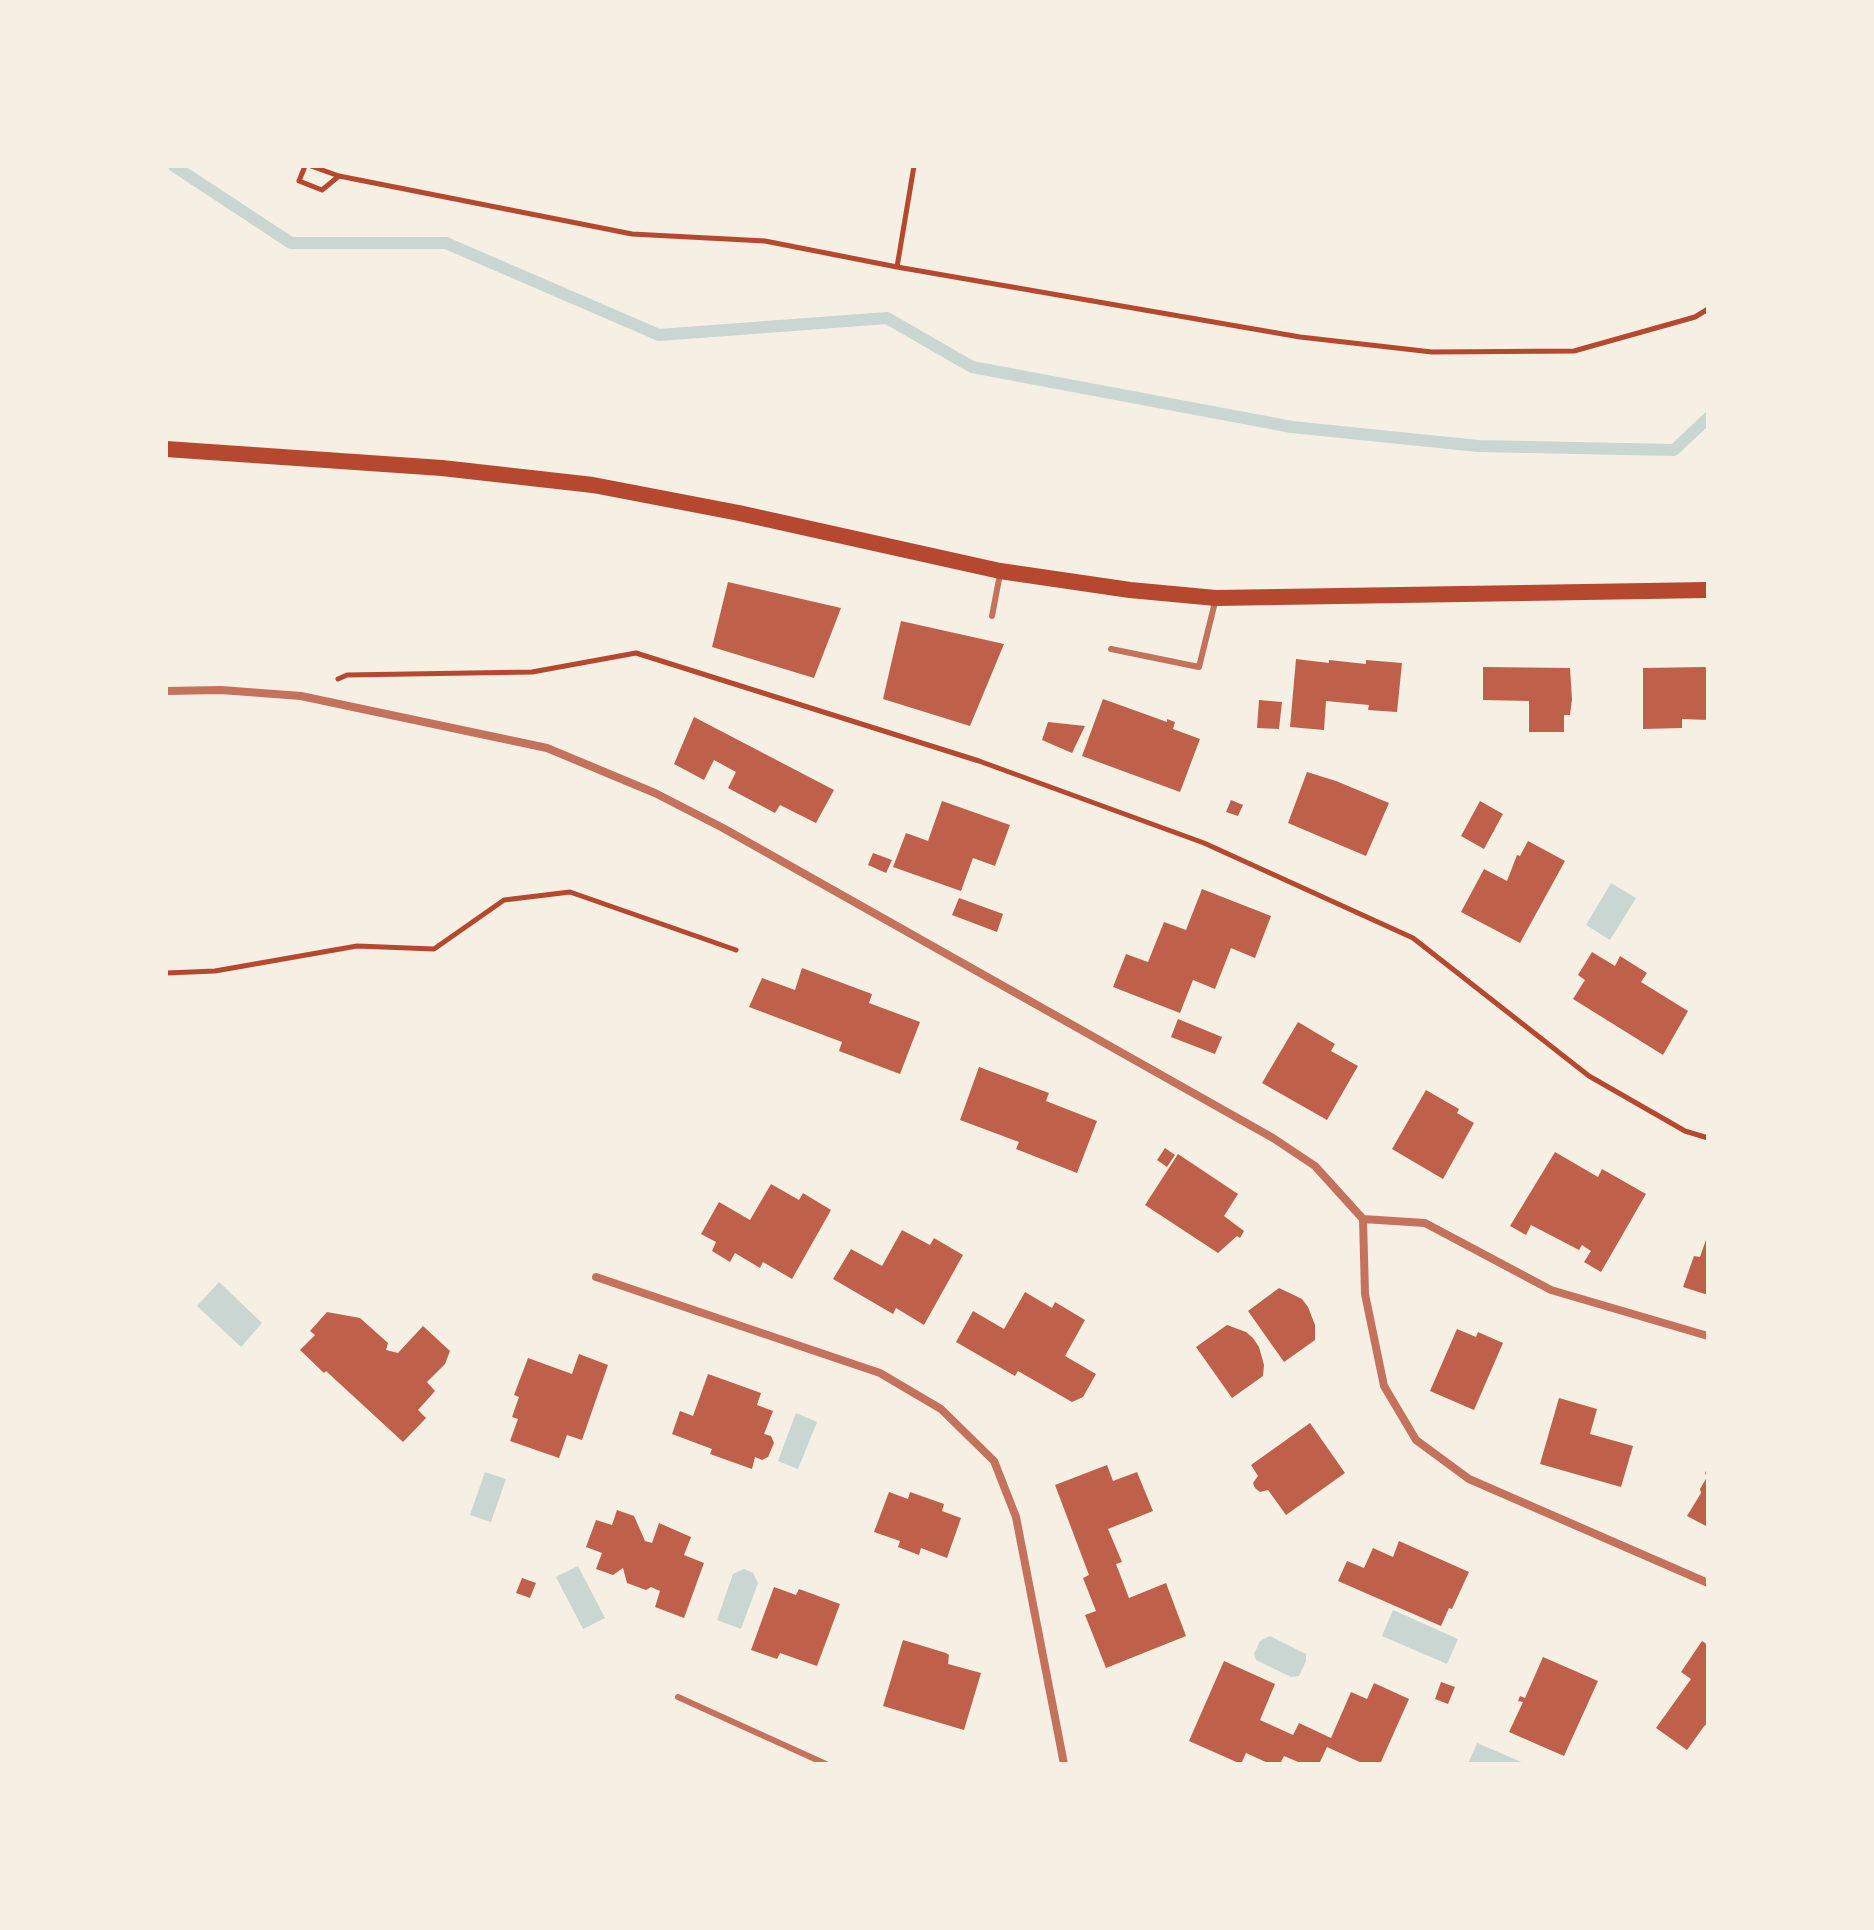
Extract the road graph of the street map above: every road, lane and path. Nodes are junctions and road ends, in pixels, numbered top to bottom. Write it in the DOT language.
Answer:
graph roads {
  1 [pos="308,166"];
  2 [pos="914,166"];
  3 [pos="339,176"];
  4 [pos="897,267"];
  5 [pos="1708,309"];
  6 [pos="166,449"];
  7 [pos="1000,571"];
  8 [pos="1708,590"];
  9 [pos="1216,598"];
  10 [pos="992,616"];
  11 [pos="1111,649"];
  12 [pos="166,691"];
  13 [pos="301,696"];
  14 [pos="736,950"];
  15 [pos="166,973"];
  16 [pos="1708,1138"];
  17 [pos="1363,1219"];
  18 [pos="596,1277"];
  19 [pos="1708,1336"];
  20 [pos="1708,1583"];
  21 [pos="678,1697"];
  22 [pos="826,1764"];
  23 [pos="1064,1764"];
  1 -- 3 [label="path"];
  1 -- 3 [label="path"];
  2 -- 4 [label="path"];
  3 -- 4 [label="path"];
  4 -- 5 [label="path"];
  6 -- 7 [label="main road"];
  7 -- 9 [label="main road"];
  7 -- 10 [label="lane"];
  8 -- 9 [label="main road"];
  9 -- 11 [label="lane"];
  12 -- 13 [label="street"];
  13 -- 16 [label="path"];
  13 -- 17 [label="street"];
  14 -- 15 [label="path"];
  17 -- 19 [label="street"];
  17 -- 20 [label="street"];
  18 -- 23 [label="street"];
  21 -- 22 [label="lane"];
}
